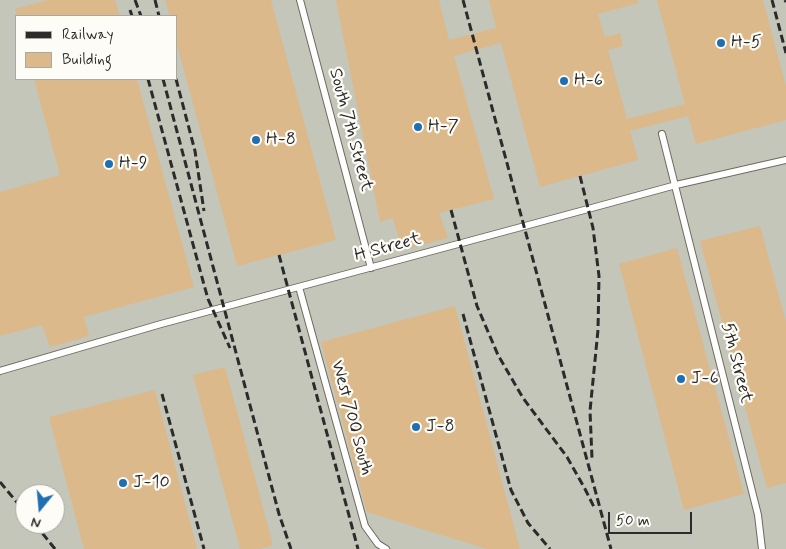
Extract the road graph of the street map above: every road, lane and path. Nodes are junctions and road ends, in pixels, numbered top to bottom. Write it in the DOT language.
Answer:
graph roads {
  1 [pos="300,0"];
  2 [pos="662,134"];
  3 [pos="786,160"];
  4 [pos="676,185"];
  5 [pos="371,268"];
  6 [pos="299,287"];
  7 [pos="0,371"];
  8 [pos="386,549"];
  9 [pos="762,549"];
  1 -- 5 [label="lane, South 7th Street"];
  2 -- 4 [label="lane, 5th Street"];
  3 -- 4 [label="lane, H Street"];
  4 -- 5 [label="lane, H Street"];
  4 -- 9 [label="lane, 5th Street"];
  5 -- 6 [label="lane, H Street"];
  6 -- 7 [label="lane, H Street"];
  6 -- 8 [label="lane, West 700 South"];
}
